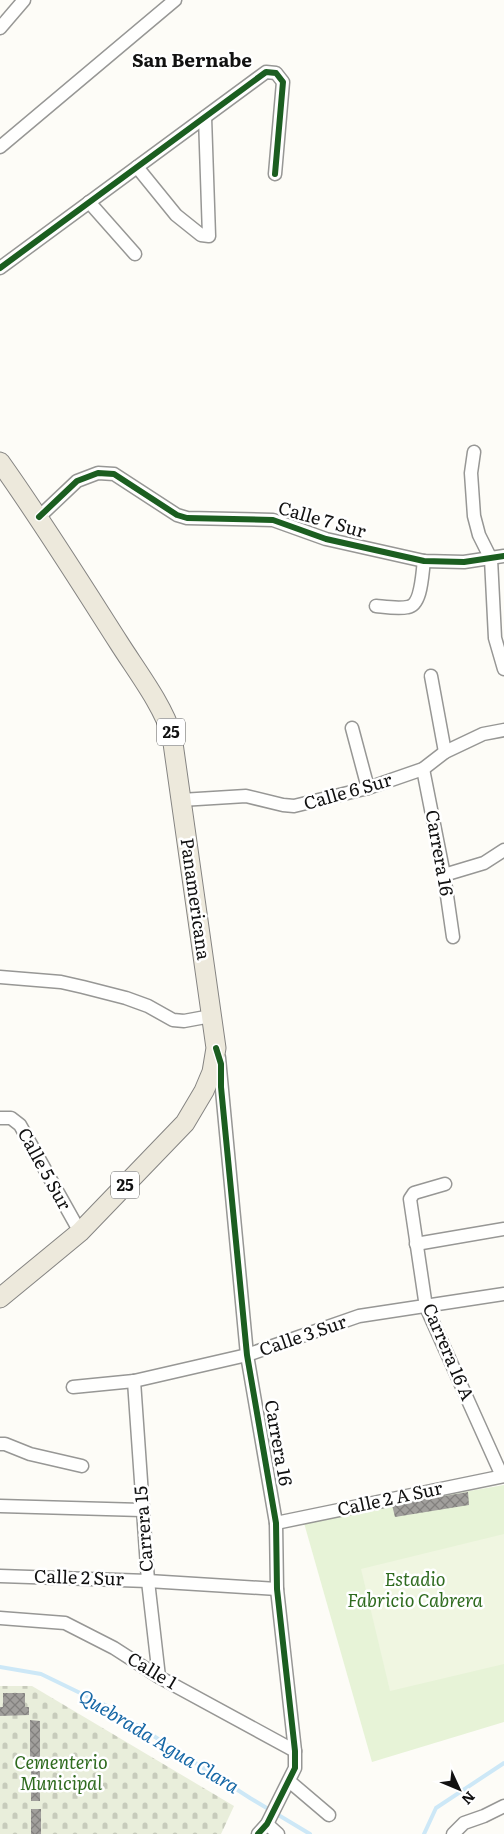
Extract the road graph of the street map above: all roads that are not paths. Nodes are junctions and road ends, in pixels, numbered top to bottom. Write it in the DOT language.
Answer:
graph roads {
  1 [pos="24,0"];
  2 [pos="174,0"];
  3 [pos="0,28"];
  4 [pos="205,117"];
  5 [pos="0,147"];
  6 [pos="137,167"];
  7 [pos="275,174"];
  8 [pos="89,202"];
  9 [pos="135,254"];
  10 [pos="0,268"];
  11 [pos="474,452"];
  12 [pos="0,462"];
  13 [pos="39,517"];
  14 [pos="504,556"];
  15 [pos="491,559"];
  16 [pos="424,561"];
  17 [pos="376,606"];
  18 [pos="503,665"];
  19 [pos="431,676"];
  20 [pos="352,728"];
  21 [pos="504,730"];
  22 [pos="445,752"];
  23 [pos="423,769"];
  24 [pos="368,788"];
  25 [pos="181,800"];
  26 [pos="504,850"];
  27 [pos="444,875"];
  28 [pos="453,937"];
  29 [pos="0,976"];
  30 [pos="211,1016"];
  31 [pos="216,1048"];
  32 [pos="0,1118"];
  33 [pos="445,1184"];
  34 [pos="504,1229"];
  35 [pos="80,1232"];
  36 [pos="416,1244"];
  37 [pos="504,1294"];
  38 [pos="0,1298"];
  39 [pos="426,1307"];
  40 [pos="247,1355"];
  41 [pos="134,1381"];
  42 [pos="73,1387"];
  43 [pos="0,1444"];
  44 [pos="82,1466"];
  45 [pos="503,1476"];
  46 [pos="0,1506"];
  47 [pos="142,1510"];
  48 [pos="276,1523"];
  49 [pos="0,1576"];
  50 [pos="148,1581"];
  51 [pos="277,1589"];
  52 [pos="0,1618"];
  53 [pos="158,1677"];
  54 [pos="295,1751"];
  55 [pos="289,1781"];
  56 [pos="504,1806"];
  57 [pos="329,1815"];
  58 [pos="269,1820"];
  59 [pos="258,1834"];
  60 [pos="278,1834"];
  61 [pos="453,1834"];
  1 -- 3 [label="street"];
  2 -- 5 [label="street"];
  4 -- 6 [label="street"];
  4 -- 6 [label="street"];
  4 -- 7 [label="street"];
  6 -- 8 [label="street"];
  8 -- 9 [label="street"];
  8 -- 10 [label="street"];
  11 -- 15 [label="street"];
  12 -- 13 [label="main road, Panamericana / 25"];
  13 -- 16 [label="street, Calle 7 Sur"];
  13 -- 25 [label="main road, Panamericana / 25"];
  14 -- 15 [label="street, Calle 7 Sur"];
  15 -- 16 [label="street, Calle 7 Sur"];
  15 -- 18 [label="street"];
  16 -- 17 [label="street"];
  19 -- 22 [label="street"];
  20 -- 24 [label="street"];
  21 -- 22 [label="street, Calle 6 Sur"];
  22 -- 23 [label="street, Calle 6 Sur"];
  23 -- 24 [label="street, Calle 6 Sur"];
  23 -- 27 [label="street, Carrera 16"];
  24 -- 25 [label="street, Calle 6 Sur"];
  25 -- 30 [label="main road, Panamericana / 25"];
  26 -- 27 [label="street"];
  27 -- 28 [label="street, Carrera 16"];
  29 -- 30 [label="street"];
  30 -- 31 [label="main road, Panamericana / 25"];
  31 -- 35 [label="main road, Panamericana / 25"];
  31 -- 40 [label="street, Carrera 16"];
  32 -- 35 [label="street, Calle 5 Sur"];
  33 -- 36 [label="street, Carrera 16 A"];
  34 -- 36 [label="street"];
  35 -- 38 [label="main road, Panamericana / 25"];
  36 -- 39 [label="street, Carrera 16 A"];
  37 -- 39 [label="street, Calle 3 Sur"];
  39 -- 40 [label="street, Calle 3 Sur"];
  39 -- 45 [label="street, Carrera 16 A"];
  40 -- 41 [label="street, Calle 3 Sur"];
  40 -- 48 [label="street, Carrera 16"];
  41 -- 42 [label="street, Calle 3 Sur"];
  41 -- 47 [label="street, Carrera 15"];
  43 -- 44 [label="street"];
  45 -- 48 [label="street, Calle 2 A Sur"];
  46 -- 47 [label="street"];
  47 -- 50 [label="street, Carrera 15"];
  48 -- 51 [label="street, Carrera 16"];
  49 -- 50 [label="street, Calle 2 Sur"];
  50 -- 51 [label="street, Calle 2 Sur"];
  50 -- 53 [label="street, Carrera 15"];
  51 -- 54 [label="street, Carrera 16"];
  52 -- 53 [label="street, Calle 1"];
  53 -- 54 [label="street, Calle 1"];
  54 -- 55 [label="street, Carrera 16"];
  55 -- 57 [label="street"];
  55 -- 58 [label="street, Carrera 16"];
  56 -- 61 [label="street"];
  58 -- 59 [label="street, Carrera 16"];
  58 -- 60 [label="street"];
}
